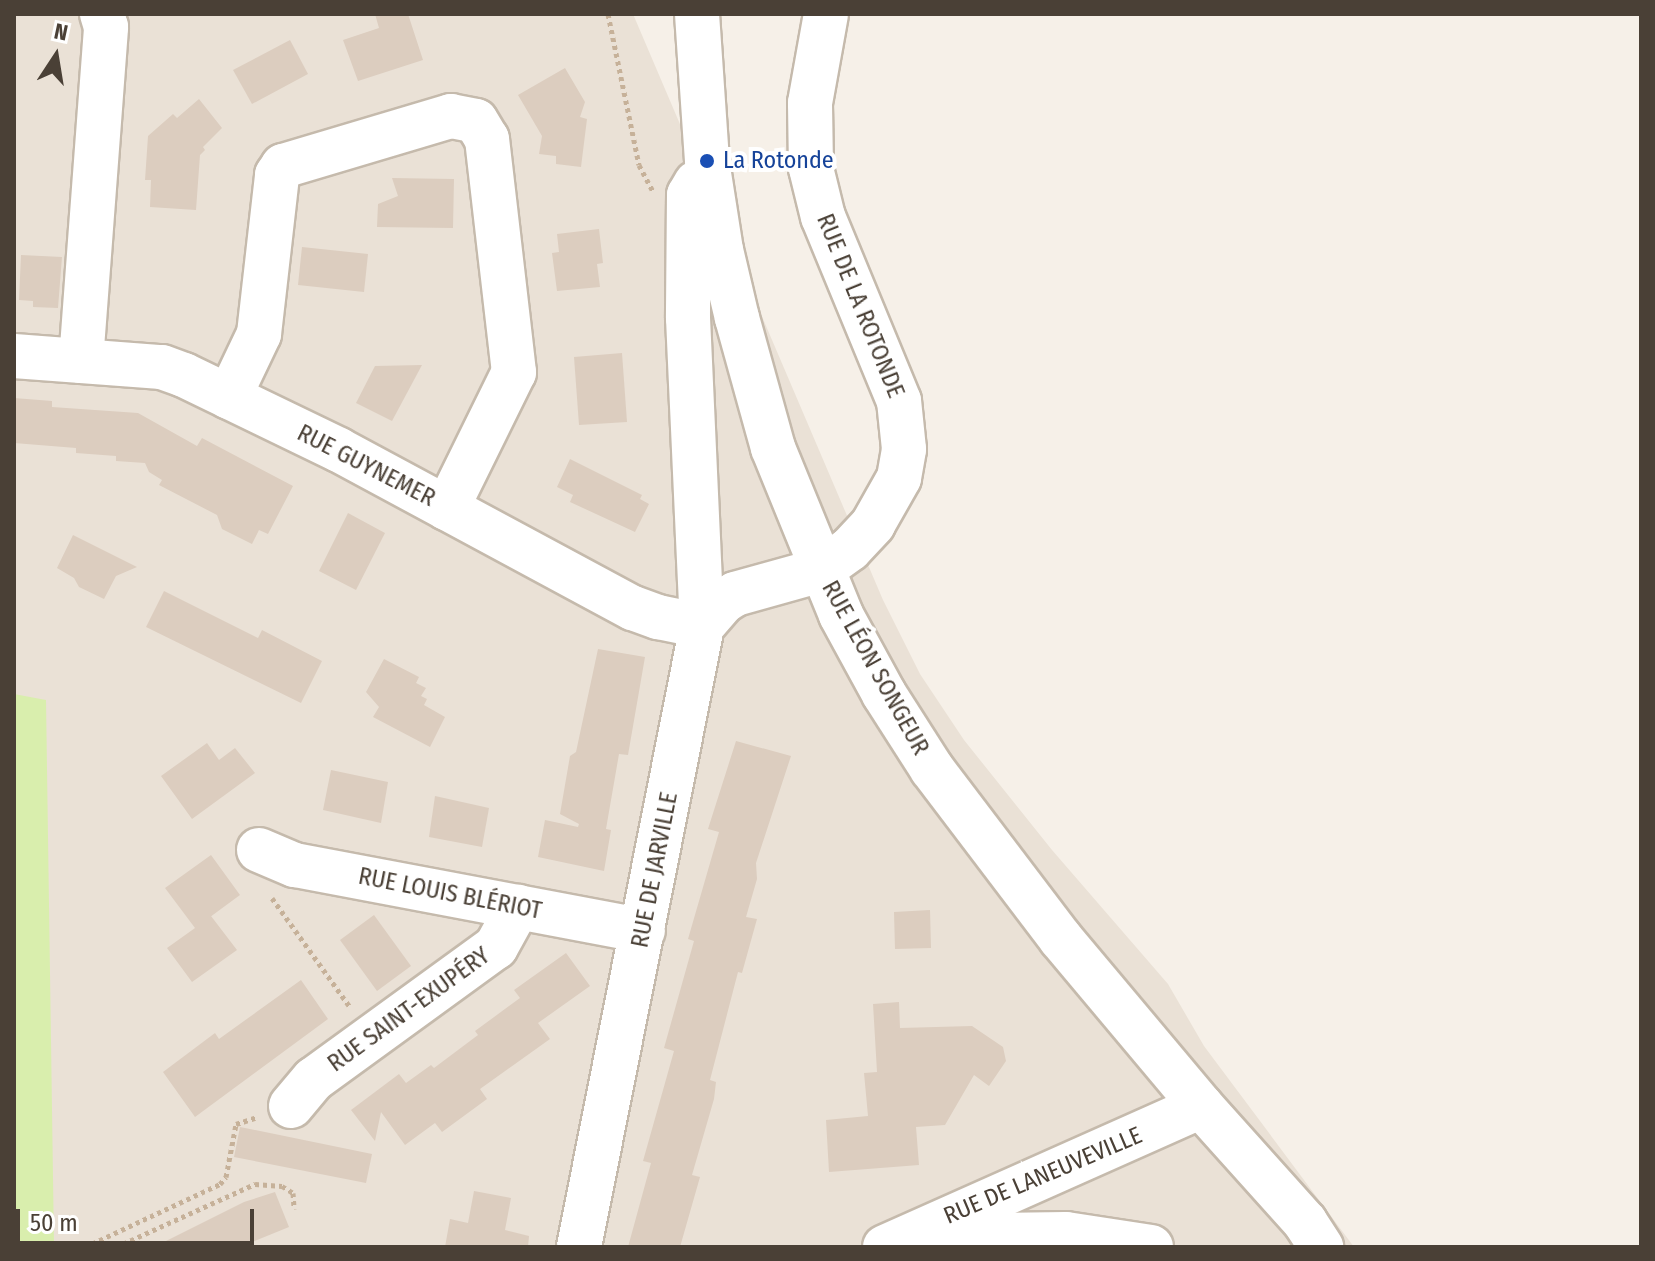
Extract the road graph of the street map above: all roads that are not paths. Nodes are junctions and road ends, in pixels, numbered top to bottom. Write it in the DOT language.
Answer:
graph roads {
  1 [pos="102,14"];
  2 [pos="697,14"];
  3 [pos="826,14"];
  4 [pos="707,161"];
  5 [pos="14,356"];
  6 [pos="81,361"];
  7 [pos="229,397"];
  8 [pos="447,508"];
  9 [pos="821,570"];
  10 [pos="702,626"];
  11 [pos="259,850"];
  12 [pos="518,907"];
  13 [pos="643,931"];
  14 [pos="291,1106"];
  15 [pos="1201,1106"];
  16 [pos="896,1241"];
  17 [pos="579,1247"];
  18 [pos="1151,1247"];
  19 [pos="1321,1247"];
  1 -- 6 [label="street"];
  2 -- 4 [label="street, RUE LÉON SONGEUR"];
  3 -- 9 [label="street, RUE DE LA ROTONDE"];
  4 -- 9 [label="street, RUE LÉON SONGEUR"];
  4 -- 10 [label="street, RUE DE JARVILLE"];
  5 -- 6 [label="street, RUE GUYNEMER"];
  6 -- 7 [label="street, RUE GUYNEMER"];
  7 -- 8 [label="street, RUE GUYNEMER"];
  7 -- 8 [label="street"];
  8 -- 10 [label="street, RUE GUYNEMER"];
  9 -- 10 [label="street"];
  9 -- 15 [label="street, RUE LÉON SONGEUR"];
  10 -- 13 [label="street, RUE DE JARVILLE"];
  11 -- 12 [label="street, RUE LOUIS BLÉRIOT"];
  12 -- 13 [label="street, RUE LOUIS BLÉRIOT"];
  12 -- 14 [label="street, RUE SAINT-EXUPÉRY"];
  13 -- 17 [label="street, RUE DE JARVILLE"];
  15 -- 16 [label="street, RUE DE LANEUVEVILLE"];
  15 -- 19 [label="street, RUE LÉON SONGEUR"];
  16 -- 18 [label="street"];
}
